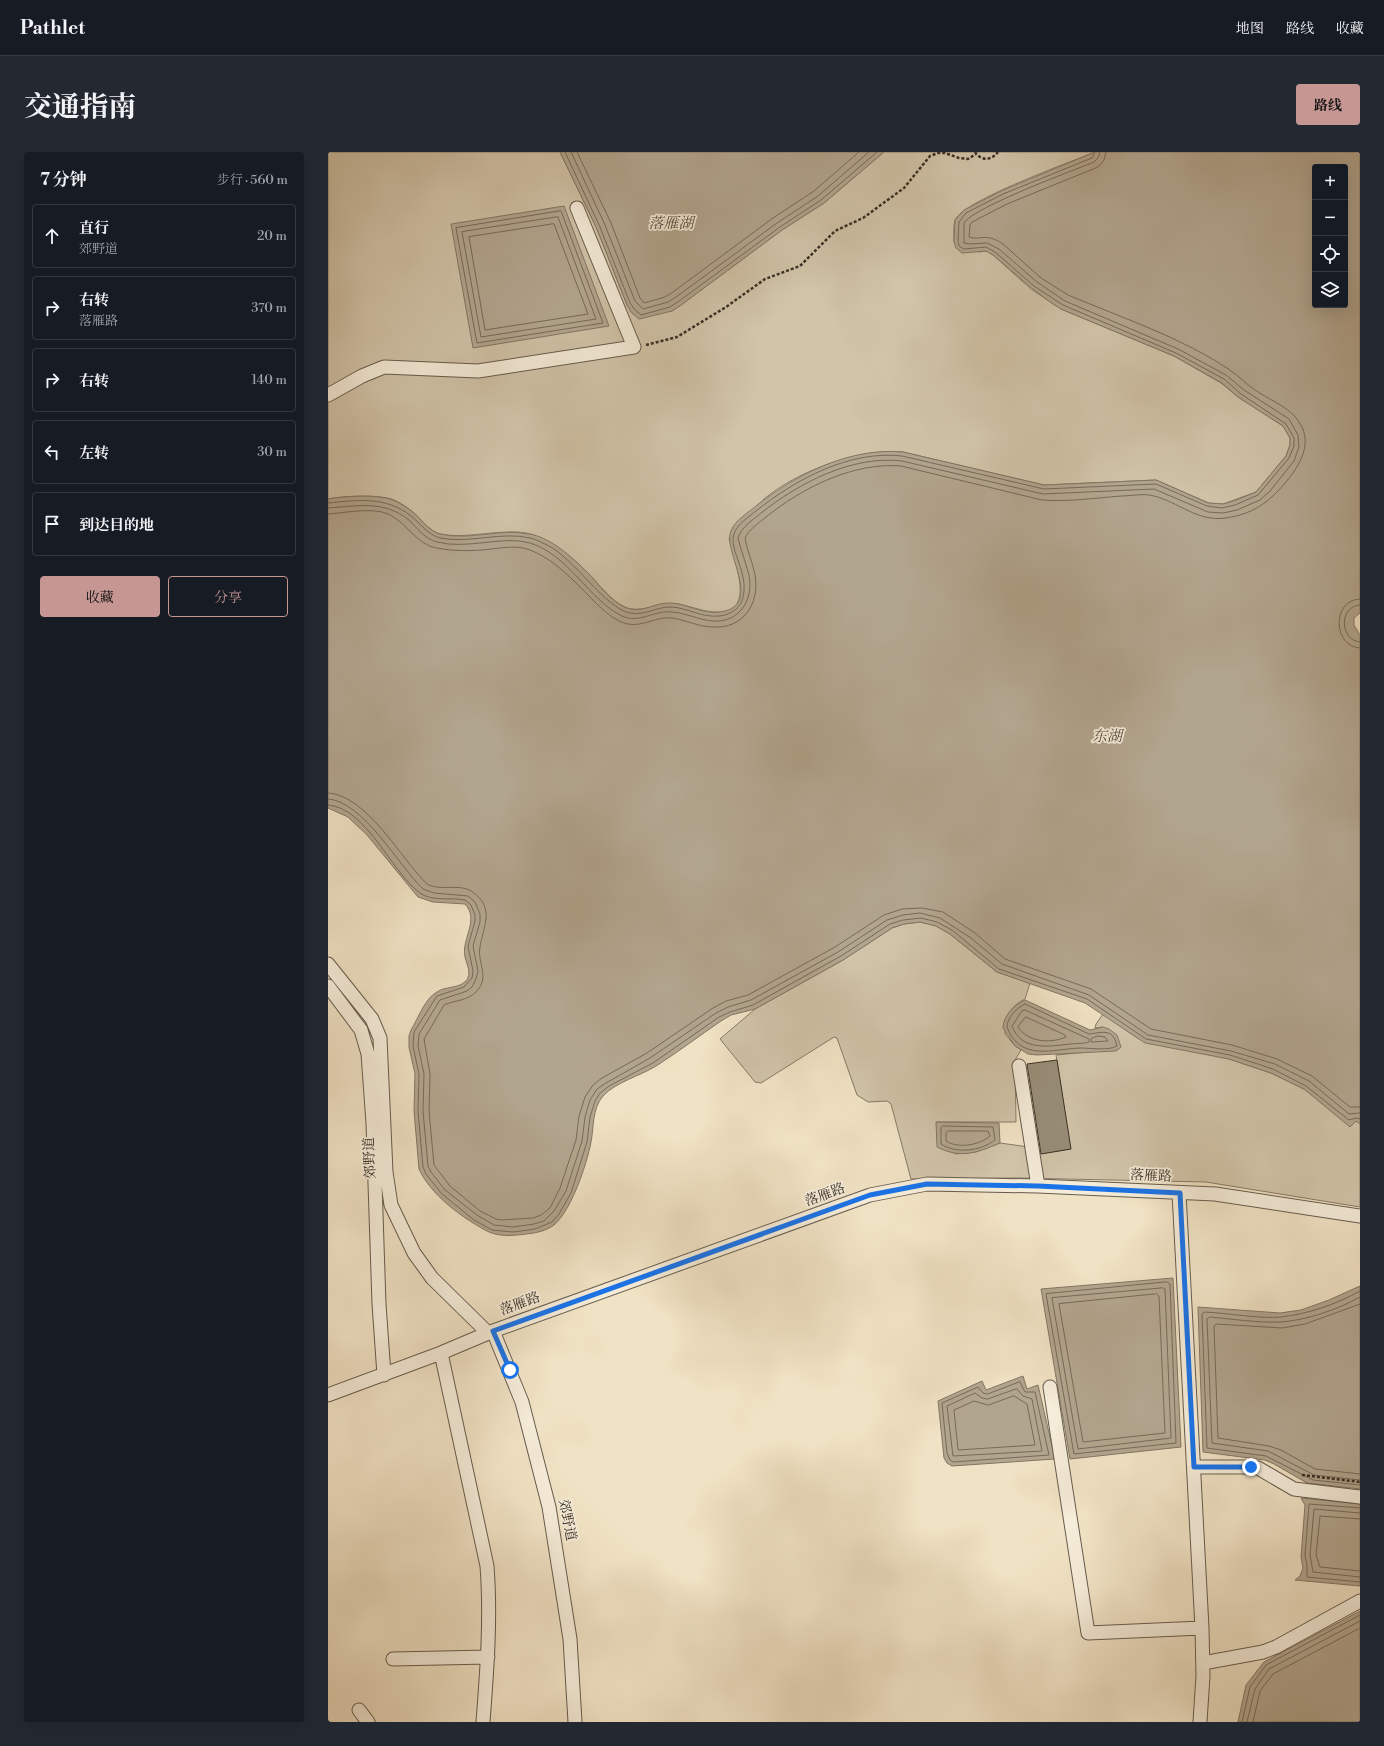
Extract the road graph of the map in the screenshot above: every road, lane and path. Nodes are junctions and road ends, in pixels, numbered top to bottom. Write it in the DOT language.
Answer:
graph roads {
  1 [pos="998,152"];
  2 [pos="976,153"];
  3 [pos="577,208"];
  4 [pos="634,347"];
  5 [pos="328,395"];
  6 [pos="328,964"];
  7 [pos="328,986"];
  8 [pos="1019,1066"];
  9 [pos="1038,1186"];
  10 [pos="1180,1193"];
  11 [pos="1360,1216"];
  12 [pos="490,1332"];
  13 [pos="440,1354"];
  14 [pos="384,1375"];
  15 [pos="1050,1387"];
  16 [pos="328,1395"];
  17 [pos="1194,1467"];
  18 [pos="1302,1475"];
  19 [pos="1360,1482"];
  20 [pos="1360,1497"];
  21 [pos="1360,1601"];
  22 [pos="1202,1628"];
  23 [pos="488,1657"];
  24 [pos="393,1659"];
  25 [pos="1203,1663"];
  26 [pos="360,1710"];
  27 [pos="368,1722"];
  28 [pos="482,1722"];
  29 [pos="575,1722"];
  30 [pos="1200,1722"];
  1 -- 2 [label="path"];
  2 -- 4 [label="path"];
  3 -- 4 [label="street"];
  4 -- 5 [label="street"];
  6 -- 12 [label="street, 郊野道"];
  7 -- 14 [label="street"];
  8 -- 9 [label="street"];
  9 -- 10 [label="street, 落雁路"];
  9 -- 12 [label="street, 落雁路"];
  10 -- 11 [label="street, 落雁路"];
  10 -- 17 [label="street"];
  12 -- 13 [label="street, 落雁路"];
  12 -- 29 [label="street, 郊野道"];
  13 -- 14 [label="street, 落雁路"];
  13 -- 23 [label="street"];
  14 -- 16 [label="street, 落雁路"];
  15 -- 22 [label="street"];
  17 -- 20 [label="street"];
  17 -- 22 [label="street"];
  18 -- 19 [label="path"];
  21 -- 25 [label="street"];
  22 -- 25 [label="street"];
  23 -- 24 [label="street"];
  23 -- 28 [label="street"];
  25 -- 30 [label="street"];
  26 -- 27 [label="street"];
}
